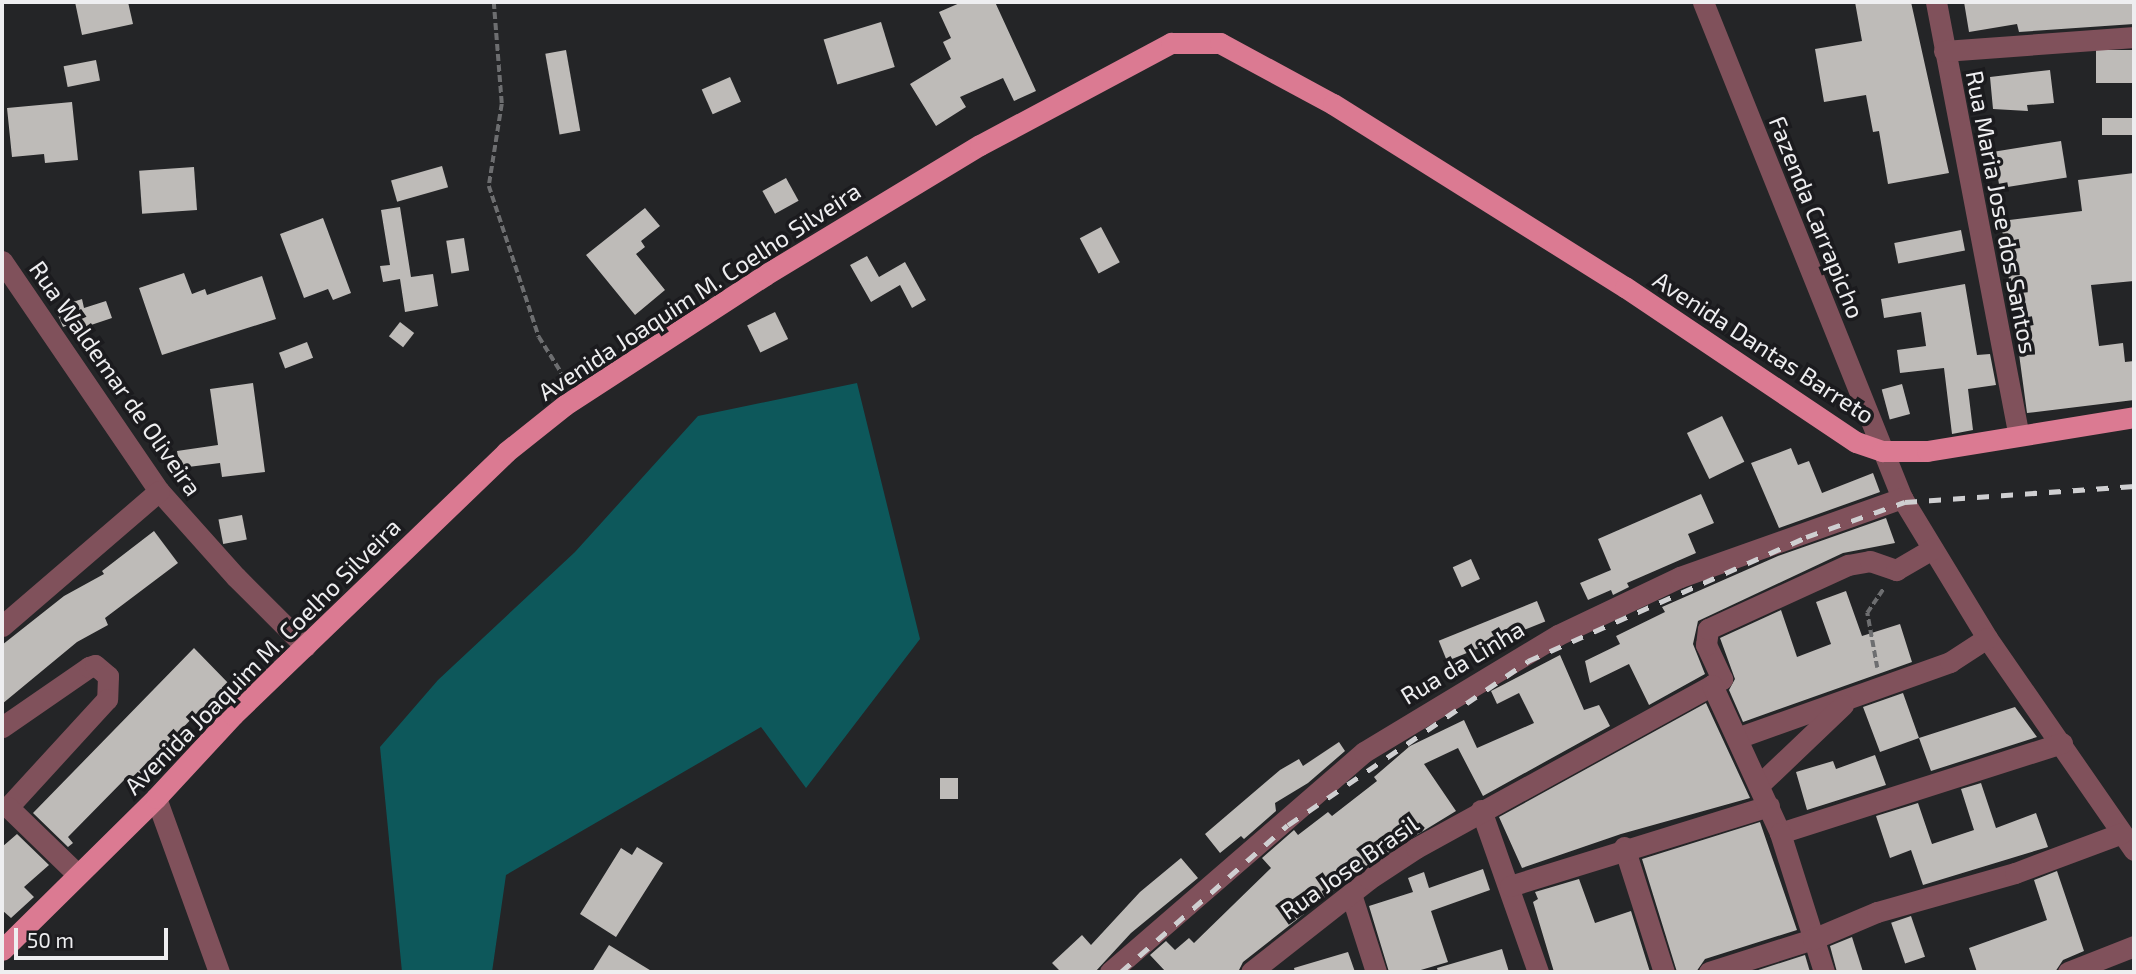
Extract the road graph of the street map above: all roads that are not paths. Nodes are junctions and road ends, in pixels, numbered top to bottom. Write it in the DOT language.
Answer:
graph roads {
  1 [pos="1703,2"];
  2 [pos="1936,2"];
  3 [pos="2134,37"];
  4 [pos="1944,51"];
  5 [pos="1437,170"];
  6 [pos="2,261"];
  7 [pos="2134,417"];
  8 [pos="2018,433"];
  9 [pos="1882,452"];
  10 [pos="159,491"];
  11 [pos="1902,498"];
  12 [pos="1932,549"];
  13 [pos="2,626"];
  14 [pos="1987,638"];
  15 [pos="305,646"];
  16 [pos="1712,685"];
  17 [pos="1849,699"];
  18 [pos="2,727"];
  19 [pos="1737,738"];
  20 [pos="2062,743"];
  21 [pos="1759,785"];
  22 [pos="156,799"];
  23 [pos="1769,806"];
  24 [pos="1481,810"];
  25 [pos="5,811"];
  26 [pos="1780,833"];
  27 [pos="2128,842"];
  28 [pos="1624,847"];
  29 [pos="76,873"];
  30 [pos="1510,886"];
  31 [pos="1351,894"];
  32 [pos="1813,939"];
  33 [pos="2134,946"];
  34 [pos="2,950"];
  35 [pos="219,972"];
  36 [pos="1110,972"];
  37 [pos="1251,972"];
  38 [pos="1376,972"];
  39 [pos="1538,972"];
  40 [pos="1664,972"];
  41 [pos="1709,972"];
  42 [pos="1825,972"];
  43 [pos="2068,972"];
  1 -- 9 [label="street, Fazenda Carrapicho"];
  2 -- 4 [label="street, Rua Maria Jose dos Santos"];
  3 -- 4 [label="street"];
  4 -- 8 [label="street, Rua Maria Jose dos Santos"];
  5 -- 9 [label="main road, Avenida Dantas Barreto"];
  5 -- 15 [label="main road, Avenida Joaquim M. Coelho Silveira"];
  6 -- 10 [label="street, Rua Waldemar de Oliveira"];
  7 -- 8 [label="main road, Avenida Dantas Barreto"];
  8 -- 9 [label="main road, Avenida Dantas Barreto"];
  9 -- 11 [label="street, Fazenda Carrapicho"];
  10 -- 13 [label="street"];
  10 -- 15 [label="street, Rua Waldemar de Oliveira"];
  11 -- 12 [label="street, Fazenda Carrapicho"];
  11 -- 36 [label="street, Rua da Linha"];
  12 -- 14 [label="street, Fazenda Carrapicho"];
  12 -- 16 [label="street"];
  14 -- 17 [label="street"];
  14 -- 20 [label="street, Fazenda Carrapicho"];
  15 -- 22 [label="main road, Avenida Joaquim M. Coelho Silveira"];
  16 -- 19 [label="street"];
  16 -- 24 [label="street, Rua Jose Brasil"];
  17 -- 19 [label="street"];
  17 -- 21 [label="street"];
  18 -- 25 [label="street"];
  19 -- 21 [label="street"];
  20 -- 26 [label="street"];
  20 -- 27 [label="street, Fazenda Carrapicho"];
  21 -- 23 [label="street"];
  22 -- 29 [label="main road, Avenida Joaquim M. Coelho Silveira"];
  22 -- 35 [label="street"];
  23 -- 26 [label="street"];
  23 -- 28 [label="street"];
  24 -- 30 [label="street"];
  24 -- 31 [label="street, Rua Jose Brasil"];
  25 -- 29 [label="street"];
  26 -- 32 [label="street"];
  27 -- 32 [label="street"];
  28 -- 30 [label="street"];
  28 -- 40 [label="street"];
  29 -- 34 [label="main road, Avenida Joaquim M. Coelho Silveira"];
  30 -- 39 [label="street"];
  31 -- 37 [label="street, Rua Jose Brasil"];
  31 -- 38 [label="street"];
  32 -- 41 [label="street"];
  32 -- 42 [label="street"];
  33 -- 43 [label="street"];
}
